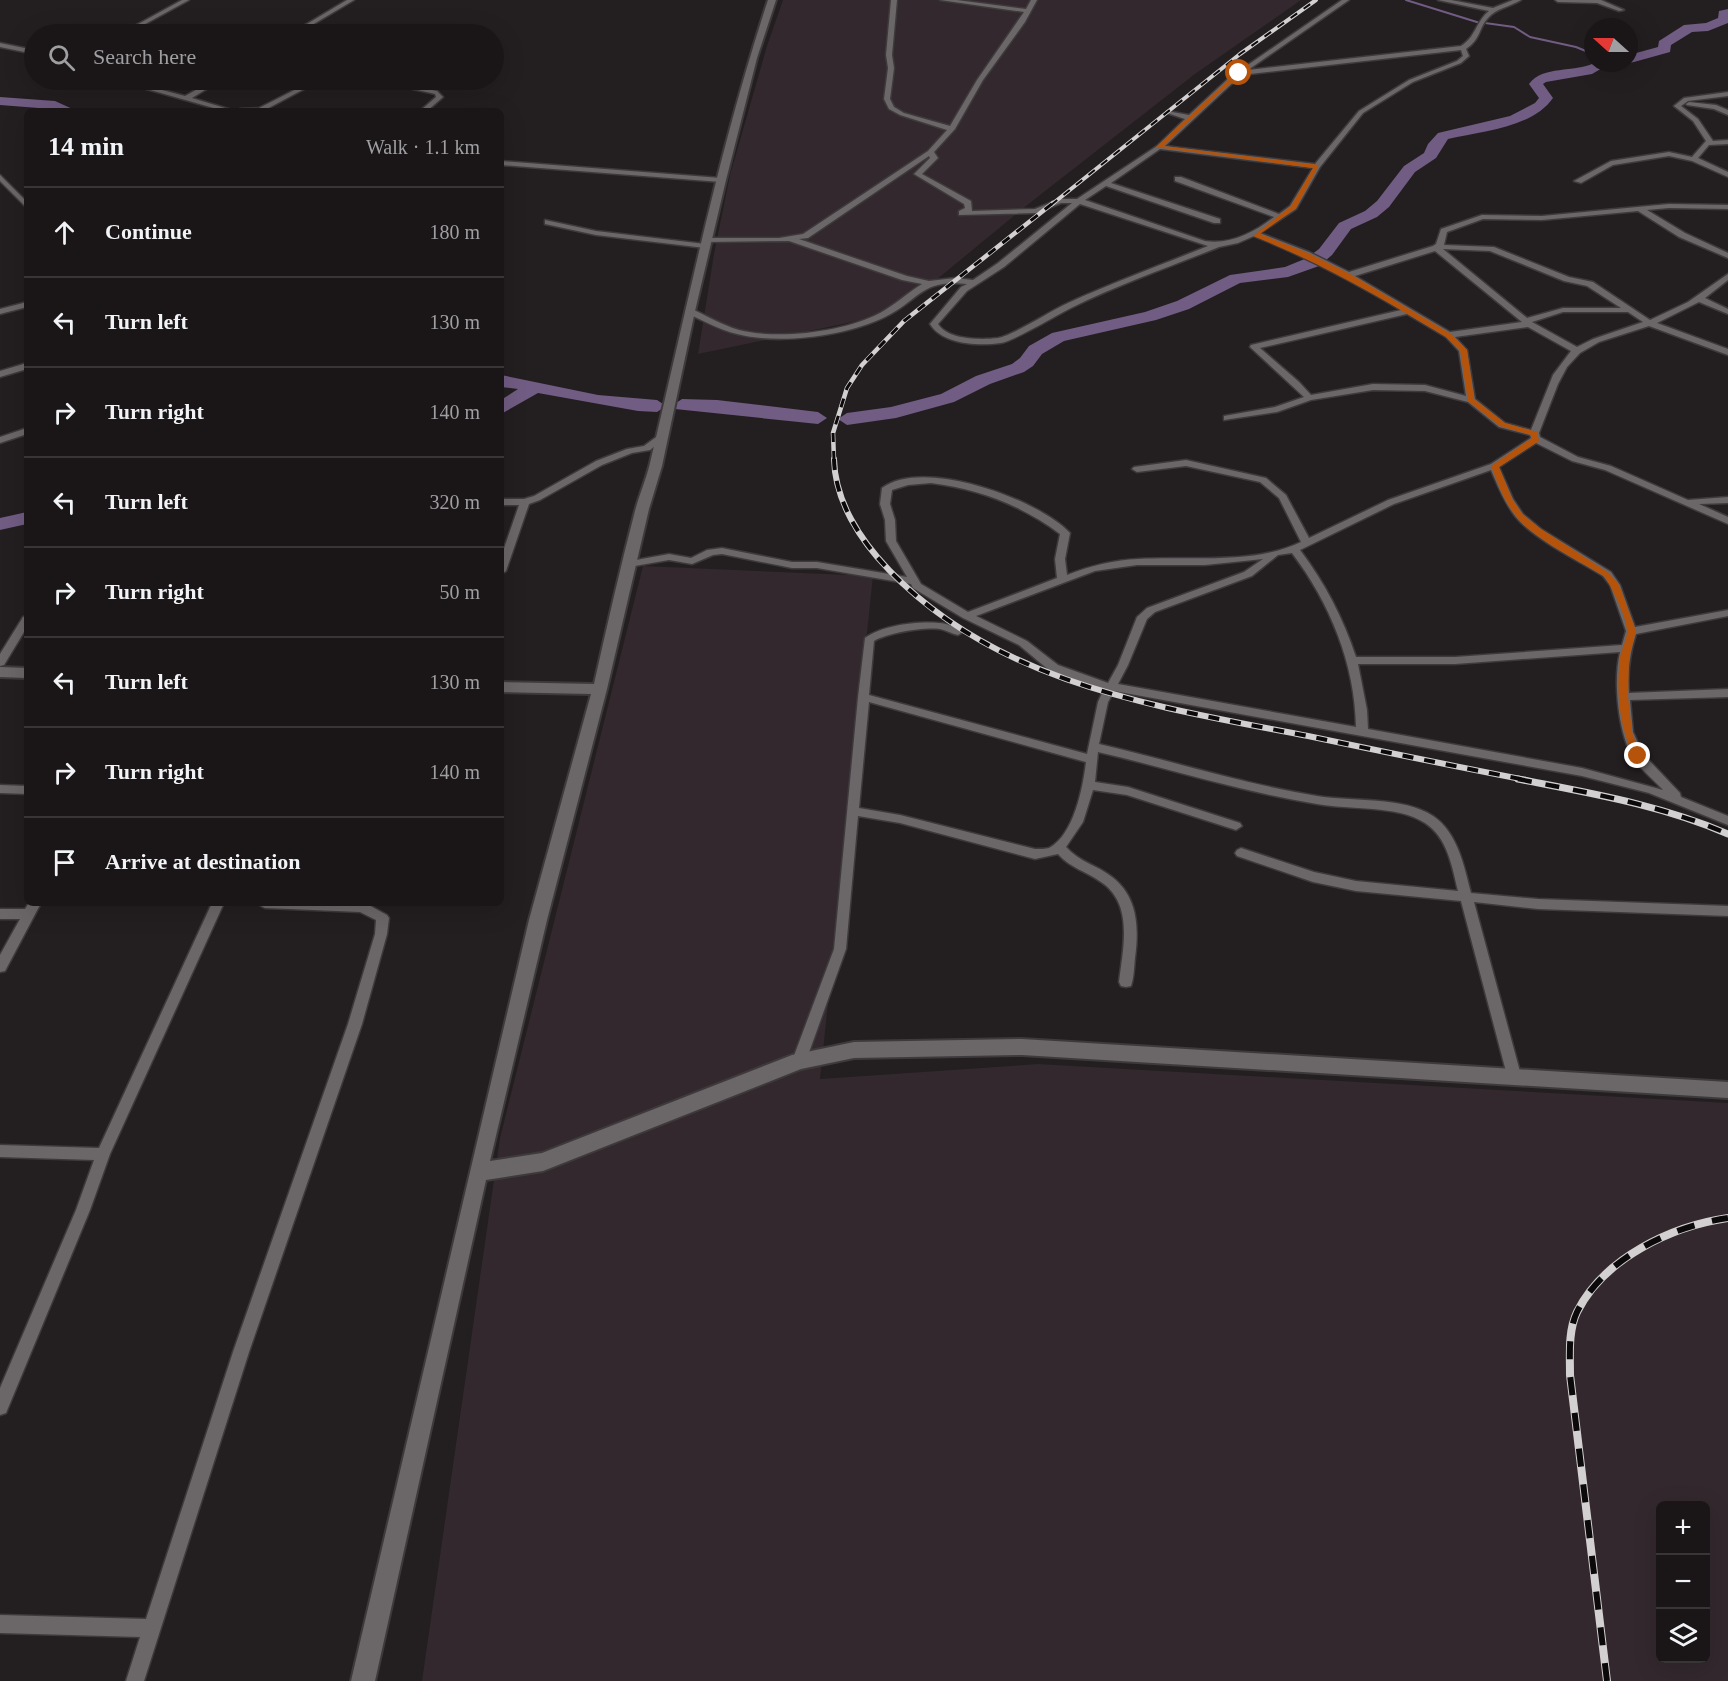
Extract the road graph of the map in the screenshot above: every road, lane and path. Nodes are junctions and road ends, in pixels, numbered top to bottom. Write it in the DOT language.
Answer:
graph roads {
  1 [pos="186,0"];
  2 [pos="351,0"];
  3 [pos="772,0"];
  4 [pos="894,0"];
  5 [pos="943,0"];
  6 [pos="1034,0"];
  7 [pos="1346,0"];
  8 [pos="1441,0"];
  9 [pos="1518,0"];
  10 [pos="1558,0"];
  11 [pos="1495,9"];
  12 [pos="1621,10"];
  13 [pos="1029,11"];
  14 [pos="142,24"];
  15 [pos="309,24"];
  16 [pos="0,45"];
  17 [pos="1463,48"];
  18 [pos="24,50"];
  19 [pos="1239,73"];
  20 [pos="156,90"];
  21 [pos="201,90"];
  22 [pos="299,90"];
  23 [pos="423,90"];
  24 [pos="1728,94"];
  25 [pos="187,98"];
  26 [pos="1677,106"];
  27 [pos="1716,107"];
  28 [pos="1728,107"];
  29 [pos="222,108"];
  30 [pos="264,108"];
  31 [pos="428,108"];
  32 [pos="1169,112"];
  33 [pos="1728,112"];
  34 [pos="1191,118"];
  35 [pos="952,129"];
  36 [pos="1710,142"];
  37 [pos="1728,142"];
  38 [pos="1159,147"];
  39 [pos="930,152"];
  40 [pos="1694,159"];
  41 [pos="504,163"];
  42 [pos="1317,166"];
  43 [pos="1728,175"];
  44 [pos="0,177"];
  45 [pos="1178,179"];
  46 [pos="721,180"];
  47 [pos="1578,181"];
  48 [pos="1105,183"];
  49 [pos="1079,201"];
  50 [pos="24,203"];
  51 [pos="1728,207"];
  52 [pos="1641,210"];
  53 [pos="1278,216"];
  54 [pos="1217,221"];
  55 [pos="548,222"];
  56 [pos="1256,234"];
  57 [pos="790,239"];
  58 [pos="706,243"];
  59 [pos="1217,245"];
  60 [pos="1437,247"];
  61 [pos="1728,256"];
  62 [pos="1348,275"];
  63 [pos="1728,276"];
  64 [pos="974,282"];
  65 [pos="927,283"];
  66 [pos="1698,298"];
  67 [pos="24,305"];
  68 [pos="1626,310"];
  69 [pos="689,311"];
  70 [pos="1408,311"];
  71 [pos="0,312"];
  72 [pos="1728,312"];
  73 [pos="1528,322"];
  74 [pos="1650,323"];
  75 [pos="1449,336"];
  76 [pos="1577,351"];
  77 [pos="1728,352"];
  78 [pos="24,367"];
  79 [pos="0,374"];
  80 [pos="1309,398"];
  81 [pos="1471,400"];
  82 [pos="1227,418"];
  83 [pos="24,432"];
  84 [pos="663,435"];
  85 [pos="1535,436"];
  86 [pos="0,440"];
  87 [pos="1494,466"];
  88 [pos="1137,469"];
  89 [pos="1728,500"];
  90 [pos="504,502"];
  91 [pos="525,502"];
  92 [pos="1684,502"];
  93 [pos="1728,521"];
  94 [pos="1307,543"];
  95 [pos="1294,549"];
  96 [pos="1273,555"];
  97 [pos="504,562"];
  98 [pos="629,564"];
  99 [pos="1062,580"];
  100 [pos="913,581"];
  101 [pos="1728,613"];
  102 [pos="967,616"];
  103 [pos="24,624"];
  104 [pos="1631,631"];
  105 [pos="958,632"];
  106 [pos="1627,648"];
  107 [pos="1352,660"];
  108 [pos="0,662"];
  109 [pos="0,672"];
  110 [pos="24,673"];
  111 [pos="504,687"];
  112 [pos="1111,687"];
  113 [pos="600,689"];
  114 [pos="1728,693"];
  115 [pos="863,697"];
  116 [pos="1624,697"];
  117 [pos="1362,733"];
  118 [pos="1093,754"];
  119 [pos="1089,785"];
  120 [pos="0,789"];
  121 [pos="24,790"];
  122 [pos="1679,800"];
  123 [pos="852,811"];
  124 [pos="1728,820"];
  125 [pos="1236,826"];
  126 [pos="1059,848"];
  127 [pos="1241,853"];
  128 [pos="1466,897"];
  129 [pos="217,906"];
  130 [pos="338,906"];
  131 [pos="32,909"];
  132 [pos="1728,911"];
  133 [pos="0,914"];
  134 [pos="0,967"];
  135 [pos="1126,982"];
  136 [pos="799,1061"];
  137 [pos="1515,1079"];
  138 [pos="1728,1090"];
  139 [pos="0,1150"];
  140 [pos="103,1154"];
  141 [pos="478,1172"];
  142 [pos="0,1407"];
  143 [pos="0,1624"];
  144 [pos="152,1628"];
  145 [pos="135,1681"];
  146 [pos="363,1681"];
  1 -- 14 [label="street"];
  2 -- 15 [label="street"];
  3 -- 46 [label="main road"];
  4 -- 35 [label="street"];
  5 -- 13 [label="street"];
  6 -- 13 [label="street"];
  7 -- 19 [label="street"];
  8 -- 11 [label="street"];
  9 -- 11 [label="street"];
  10 -- 12 [label="street"];
  11 -- 17 [label="street"];
  13 -- 35 [label="street"];
  16 -- 18 [label="street"];
  17 -- 19 [label="street"];
  17 -- 42 [label="street"];
  19 -- 34 [label="street"];
  20 -- 25 [label="street"];
  21 -- 25 [label="street"];
  22 -- 30 [label="street"];
  23 -- 31 [label="street"];
  24 -- 26 [label="street"];
  25 -- 29 [label="street"];
  26 -- 27 [label="street"];
  26 -- 36 [label="street"];
  27 -- 28 [label="street"];
  27 -- 33 [label="street"];
  32 -- 34 [label="street"];
  34 -- 38 [label="street"];
  35 -- 39 [label="street"];
  36 -- 37 [label="street"];
  36 -- 40 [label="street"];
  38 -- 42 [label="street"];
  38 -- 48 [label="street"];
  39 -- 49 [label="street"];
  39 -- 57 [label="street"];
  40 -- 43 [label="street"];
  40 -- 47 [label="street"];
  41 -- 46 [label="street"];
  42 -- 53 [label="street"];
  44 -- 50 [label="street"];
  45 -- 53 [label="street"];
  46 -- 58 [label="main road"];
  48 -- 49 [label="street"];
  48 -- 54 [label="street"];
  49 -- 59 [label="street"];
  49 -- 64 [label="street"];
  51 -- 52 [label="street"];
  52 -- 60 [label="street"];
  52 -- 61 [label="street"];
  53 -- 56 [label="street"];
  55 -- 58 [label="street"];
  56 -- 59 [label="street"];
  56 -- 62 [label="street"];
  57 -- 58 [label="street"];
  57 -- 65 [label="street"];
  58 -- 69 [label="main road"];
  59 -- 64 [label="street"];
  60 -- 62 [label="street"];
  60 -- 68 [label="street"];
  60 -- 73 [label="street"];
  62 -- 70 [label="street"];
  63 -- 66 [label="street"];
  64 -- 65 [label="street"];
  65 -- 69 [label="street"];
  66 -- 72 [label="street"];
  66 -- 74 [label="street"];
  67 -- 71 [label="street"];
  68 -- 73 [label="street"];
  68 -- 74 [label="street"];
  69 -- 84 [label="main road"];
  70 -- 75 [label="street"];
  70 -- 80 [label="street"];
  73 -- 75 [label="street"];
  73 -- 76 [label="street"];
  74 -- 76 [label="street"];
  74 -- 77 [label="street"];
  75 -- 81 [label="street"];
  76 -- 85 [label="street"];
  78 -- 79 [label="street"];
  80 -- 81 [label="street"];
  80 -- 82 [label="street"];
  81 -- 85 [label="street"];
  83 -- 86 [label="street"];
  84 -- 91 [label="street"];
  84 -- 98 [label="main road"];
  85 -- 87 [label="street"];
  85 -- 92 [label="street"];
  87 -- 94 [label="street"];
  87 -- 104 [label="street"];
  88 -- 94 [label="street"];
  89 -- 92 [label="street"];
  90 -- 91 [label="street"];
  91 -- 97 [label="street"];
  92 -- 93 [label="street"];
  94 -- 95 [label="street"];
  95 -- 96 [label="street"];
  95 -- 107 [label="street"];
  96 -- 99 [label="street"];
  96 -- 112 [label="street"];
  98 -- 100 [label="street"];
  98 -- 113 [label="main road"];
  99 -- 100 [label="street"];
  99 -- 102 [label="street"];
  100 -- 102 [label="street"];
  101 -- 104 [label="street"];
  102 -- 112 [label="street"];
  103 -- 108 [label="street"];
  104 -- 106 [label="street"];
  105 -- 115 [label="street"];
  106 -- 107 [label="street"];
  106 -- 116 [label="street"];
  107 -- 117 [label="street"];
  109 -- 110 [label="main road"];
  111 -- 113 [label="main road"];
  112 -- 117 [label="street"];
  112 -- 118 [label="street"];
  113 -- 141 [label="main road"];
  114 -- 116 [label="street"];
  115 -- 118 [label="street"];
  115 -- 123 [label="street"];
  116 -- 122 [label="street"];
  117 -- 122 [label="street"];
  118 -- 119 [label="street"];
  118 -- 128 [label="street"];
  119 -- 125 [label="street"];
  119 -- 126 [label="street"];
  120 -- 121 [label="street"];
  122 -- 124 [label="street"];
  123 -- 126 [label="street"];
  123 -- 136 [label="street"];
  126 -- 135 [label="street"];
  127 -- 128 [label="street"];
  128 -- 132 [label="street"];
  128 -- 137 [label="street"];
  129 -- 140 [label="street"];
  130 -- 144 [label="street"];
  131 -- 133 [label="street"];
  131 -- 134 [label="street"];
  136 -- 137 [label="main road"];
  136 -- 141 [label="main road"];
  137 -- 138 [label="main road"];
  139 -- 140 [label="street"];
  140 -- 142 [label="street"];
  141 -- 146 [label="main road"];
  143 -- 144 [label="street"];
  144 -- 145 [label="street"];
}
